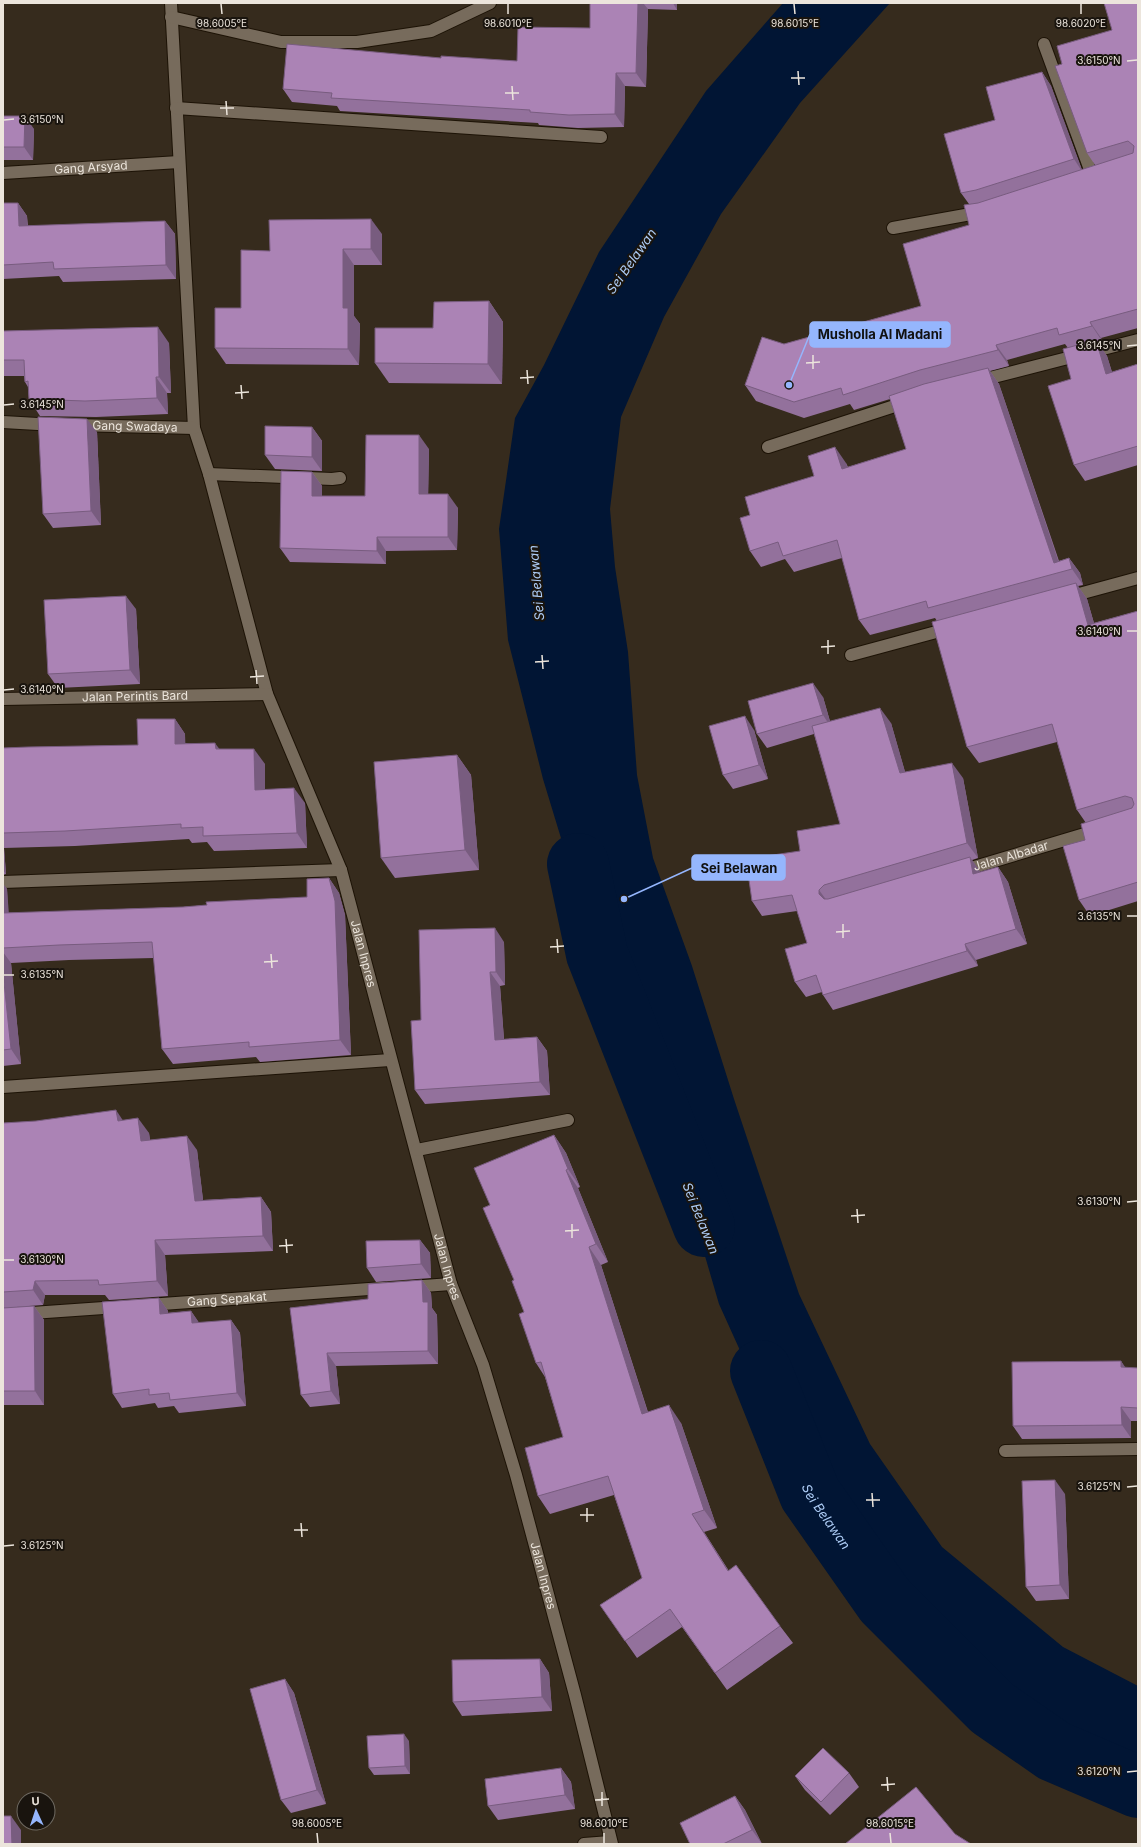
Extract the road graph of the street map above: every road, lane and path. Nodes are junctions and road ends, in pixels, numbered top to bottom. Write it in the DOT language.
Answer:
graph roads {
  1 [pos="171,3"];
  2 [pos="490,3"];
  3 [pos="171,17"];
  4 [pos="1044,44"];
  5 [pos="176,108"];
  6 [pos="601,137"];
  7 [pos="179,162"];
  8 [pos="3,173"];
  9 [pos="1078,182"];
  10 [pos="994,208"];
  11 [pos="893,228"];
  12 [pos="1138,340"];
  13 [pos="964,385"];
  14 [pos="918,398"];
  15 [pos="3,422"];
  16 [pos="194,428"];
  17 [pos="768,447"];
  18 [pos="209,474"];
  19 [pos="340,478"];
  20 [pos="1138,578"];
  21 [pos="1055,601"];
  22 [pos="964,625"];
  23 [pos="851,655"];
  24 [pos="267,694"];
  25 [pos="3,698"];
  26 [pos="1108,827"];
  27 [pos="341,870"];
  28 [pos="950,874"];
  29 [pos="3,882"];
  30 [pos="390,1060"];
  31 [pos="3,1087"];
  32 [pos="568,1120"];
  33 [pos="417,1150"];
  34 [pos="450,1284"];
  35 [pos="3,1315"];
  36 [pos="1138,1449"];
  37 [pos="1005,1452"];
  38 [pos="611,1843"];
  39 [pos="584,1844"];
  1 -- 3 [label="street, Jalan Inpres"];
  2 -- 3 [label="street"];
  3 -- 5 [label="street, Jalan Inpres"];
  4 -- 9 [label="street"];
  5 -- 6 [label="street"];
  5 -- 7 [label="street, Jalan Inpres"];
  7 -- 8 [label="street, Gang Arsyad"];
  7 -- 16 [label="street, Jalan Inpres"];
  10 -- 11 [label="street"];
  12 -- 13 [label="street"];
  14 -- 17 [label="street"];
  15 -- 16 [label="street, Gang Swadaya"];
  16 -- 18 [label="street, Jalan Inpres"];
  18 -- 19 [label="street"];
  18 -- 24 [label="street, Jalan Inpres"];
  20 -- 21 [label="street"];
  22 -- 23 [label="street"];
  24 -- 25 [label="street, Jalan Perintis Bard"];
  24 -- 27 [label="street, Jalan Inpres"];
  26 -- 28 [label="street, Jalan Albadar"];
  27 -- 29 [label="street"];
  27 -- 30 [label="street, Jalan Inpres"];
  30 -- 31 [label="street"];
  30 -- 33 [label="street, Jalan Inpres"];
  32 -- 33 [label="street"];
  33 -- 34 [label="street, Jalan Inpres"];
  34 -- 35 [label="street, Gang Sepakat"];
  34 -- 38 [label="street, Jalan Inpres"];
  36 -- 37 [label="street"];
  38 -- 39 [label="street"];
}
